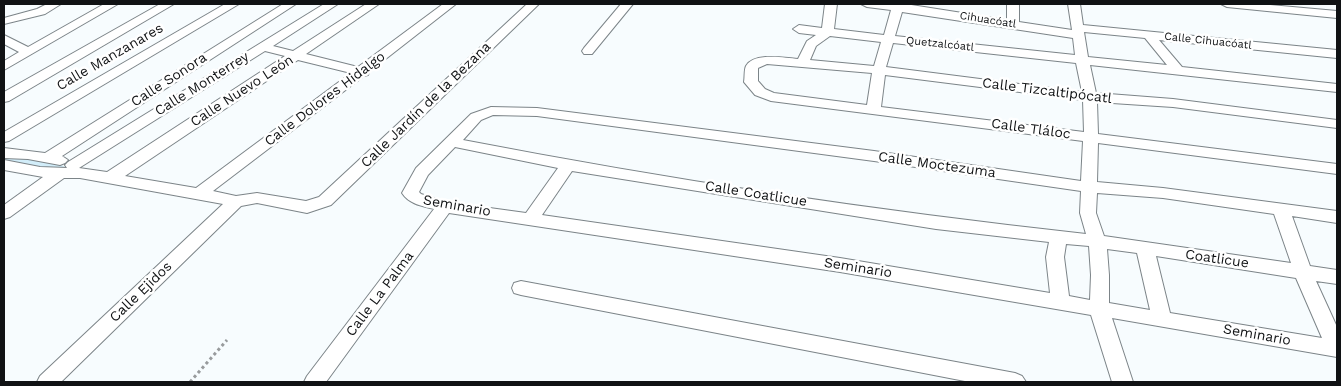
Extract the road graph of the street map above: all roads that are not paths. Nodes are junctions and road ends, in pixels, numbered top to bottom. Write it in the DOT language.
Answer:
graph roads {
  1 [pos="56,4"];
  2 [pos="112,4"];
  3 [pos="168,4"];
  4 [pos="233,4"];
  5 [pos="290,4"];
  6 [pos="332,4"];
  7 [pos="373,4"];
  8 [pos="450,4"];
  9 [pos="533,4"];
  10 [pos="627,4"];
  11 [pos="832,4"];
  12 [pos="867,4"];
  13 [pos="1013,4"];
  14 [pos="1074,4"];
  15 [pos="1227,4"];
  16 [pos="899,5"];
  17 [pos="957,9"];
  18 [pos="1337,15"];
  19 [pos="5,21"];
  20 [pos="1013,24"];
  21 [pos="254,26"];
  22 [pos="799,29"];
  23 [pos="285,32"];
  24 [pos="828,32"];
  25 [pos="1149,35"];
  26 [pos="889,38"];
  27 [pos="4,39"];
  28 [pos="1080,41"];
  29 [pos="262,47"];
  30 [pos="588,51"];
  31 [pos="28,52"];
  32 [pos="1337,54"];
  33 [pos="296,56"];
  34 [pos="6,63"];
  35 [pos="756,63"];
  36 [pos="802,63"];
  37 [pos="1177,69"];
  38 [pos="879,70"];
  39 [pos="363,72"];
  40 [pos="1337,88"];
  41 [pos="1090,97"];
  42 [pos="4,98"];
  43 [pos="874,108"];
  44 [pos="1337,124"];
  45 [pos="1091,137"];
  46 [pos="4,138"];
  47 [pos="452,142"];
  48 [pos="4,153"];
  49 [pos="49,157"];
  50 [pos="4,165"];
  51 [pos="568,165"];
  52 [pos="76,169"];
  53 [pos="1337,169"];
  54 [pos="58,174"];
  55 [pos="110,178"];
  56 [pos="1090,187"];
  57 [pos="199,194"];
  58 [pos="236,201"];
  59 [pos="445,206"];
  60 [pos="1281,210"];
  61 [pos="4,212"];
  62 [pos="1337,216"];
  63 [pos="532,218"];
  64 [pos="1034,234"];
  65 [pos="1059,237"];
  66 [pos="1106,242"];
  67 [pos="1145,248"];
  68 [pos="1055,257"];
  69 [pos="1150,268"];
  70 [pos="1303,272"];
  71 [pos="1337,277"];
  72 [pos="521,288"];
  73 [pos="1060,302"];
  74 [pos="1099,309"];
  75 [pos="1162,320"];
  76 [pos="1337,349"];
  77 [pos="47,382"];
  78 [pos="314,382"];
  79 [pos="1015,382"];
  80 [pos="1122,382"];
  1 -- 19 [label="street"];
  2 -- 31 [label="street"];
  3 -- 42 [label="street"];
  4 -- 46 [label="street, Calle Manzanares"];
  5 -- 21 [label="street, Calle Sonora"];
  6 -- 23 [label="street, Calle Monterrey"];
  7 -- 33 [label="street, Calle Nuevo León"];
  8 -- 39 [label="street, Calle Dolores Hidalgo"];
  9 -- 58 [label="street, Calle Jardín de la Bezana"];
  10 -- 30 [label="street"];
  11 -- 24 [label="street"];
  12 -- 16 [label="street, Cihuacóatl"];
  13 -- 20 [label="street"];
  14 -- 28 [label="street"];
  15 -- 18 [label="street"];
  16 -- 17 [label="street, Cihuacóatl"];
  16 -- 26 [label="street"];
  17 -- 20 [label="street, Cihuacóatl"];
  20 -- 28 [label="street, Cihuacóatl"];
  21 -- 23 [label="street"];
  21 -- 49 [label="street, Calle Sonora"];
  22 -- 24 [label="street, Quetzalcóatl"];
  23 -- 29 [label="street, Calle Monterrey"];
  24 -- 26 [label="street, Quetzalcóatl"];
  24 -- 36 [label="street"];
  25 -- 28 [label="street, Calle Cihuacóatl"];
  25 -- 32 [label="street, Calle Cihuacóatl"];
  25 -- 37 [label="street"];
  26 -- 28 [label="street, Quetzalcóatl"];
  26 -- 38 [label="street"];
  27 -- 31 [label="street"];
  28 -- 37 [label="street"];
  28 -- 41 [label="street"];
  29 -- 33 [label="street"];
  29 -- 52 [label="street, Calle Monterrey"];
  31 -- 34 [label="street"];
  33 -- 39 [label="street"];
  33 -- 55 [label="street, Calle Nuevo León"];
  35 -- 36 [label="street, Calle Tizcaltipócatl"];
  35 -- 43 [label="street, Calle Tláloc"];
  36 -- 38 [label="street, Calle Tizcaltipócatl"];
  37 -- 40 [label="street"];
  38 -- 41 [label="street, Calle Tizcaltipócatl"];
  38 -- 43 [label="street"];
  39 -- 57 [label="street, Calle Dolores Hidalgo"];
  41 -- 44 [label="street, Calle Tizcaltipócatl"];
  41 -- 45 [label="street"];
  43 -- 45 [label="street, Calle Tláloc"];
  45 -- 53 [label="street, Calle Tláloc"];
  45 -- 56 [label="street"];
  47 -- 51 [label="street, Calle Coatlicue"];
  47 -- 56 [label="street, Calle Moctezuma"];
  47 -- 59 [label="street, Seminario"];
  48 -- 49 [label="street"];
  49 -- 52 [label="street"];
  50 -- 54 [label="street"];
  51 -- 63 [label="street"];
  51 -- 64 [label="street, Calle Coatlicue"];
  52 -- 54 [label="street"];
  52 -- 55 [label="street"];
  54 -- 61 [label="street"];
  55 -- 57 [label="street"];
  56 -- 60 [label="street, Calle Moctezuma"];
  56 -- 66 [label="street"];
  57 -- 58 [label="street"];
  58 -- 77 [label="street, Calle Ejidos"];
  59 -- 63 [label="street, Seminario"];
  59 -- 78 [label="street, Calle La Palma"];
  60 -- 62 [label="street, Calle Moctezuma"];
  60 -- 70 [label="street"];
  63 -- 73 [label="street, Seminario"];
  64 -- 65 [label="street, Calle Coatlicue"];
  64 -- 68 [label="street"];
  65 -- 66 [label="street, Calle Coatlicue"];
  65 -- 68 [label="street"];
  66 -- 67 [label="street, Coatlicue"];
  66 -- 69 [label="street"];
  66 -- 74 [label="street"];
  67 -- 69 [label="street"];
  67 -- 70 [label="street, Coatlicue"];
  68 -- 73 [label="street"];
  69 -- 75 [label="street"];
  70 -- 71 [label="street, Coatlicue"];
  70 -- 76 [label="street"];
  72 -- 79 [label="street"];
  73 -- 74 [label="street, Seminario"];
  74 -- 75 [label="street, Seminario"];
  74 -- 80 [label="street"];
  75 -- 76 [label="street, Seminario"];
}
